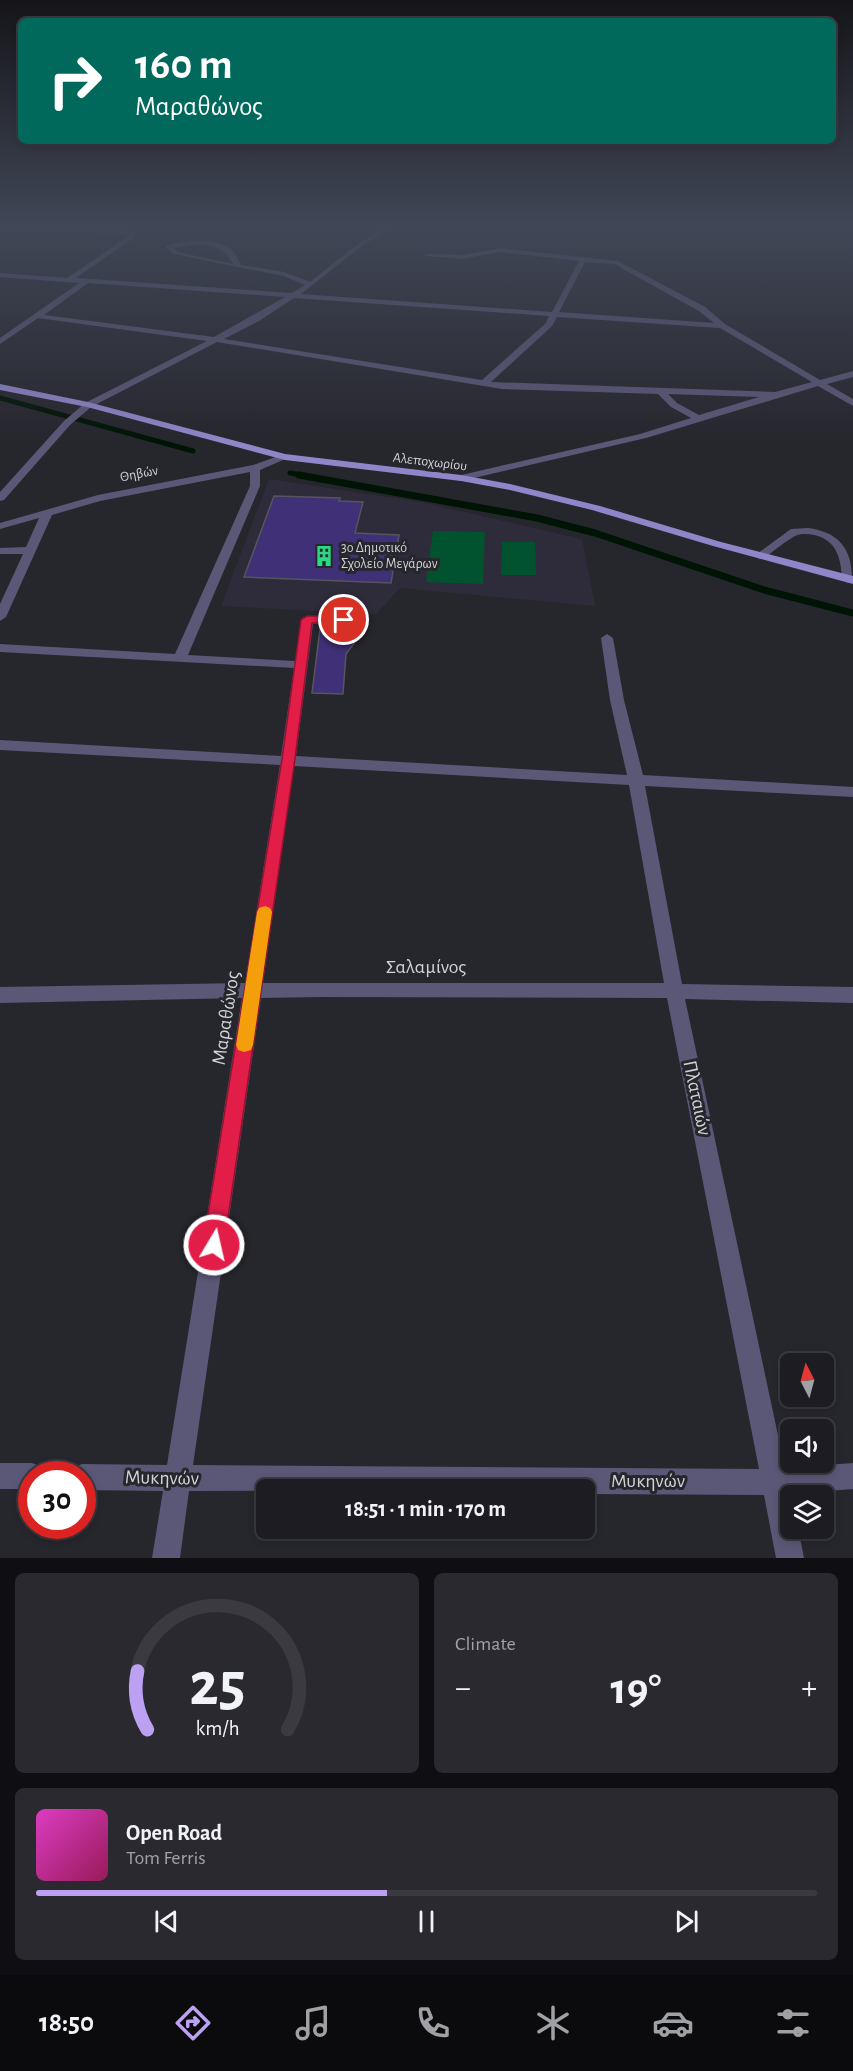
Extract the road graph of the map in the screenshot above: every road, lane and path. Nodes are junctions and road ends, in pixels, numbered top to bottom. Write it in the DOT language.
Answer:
graph roads {
  1 [pos="64,297"];
  2 [pos="289,297"];
  3 [pos="300,297"];
  4 [pos="564,297"];
  5 [pos="680,297"];
  6 [pos="555,314"];
  7 [pos="37,316"];
  8 [pos="722,326"];
  9 [pos="213,340"];
  10 [pos="0,342"];
  11 [pos="853,374"];
  12 [pos="819,382"];
  13 [pos="484,383"];
  14 [pos="0,387"];
  15 [pos="660,392"];
  16 [pos="775,395"];
  17 [pos="853,403"];
  18 [pos="85,407"];
  19 [pos="699,419"];
  20 [pos="285,457"];
  21 [pos="255,468"];
  22 [pos="461,478"];
  23 [pos="0,498"];
  24 [pos="48,511"];
  25 [pos="0,526"];
  26 [pos="31,550"];
  27 [pos="0,551"];
  28 [pos="760,556"];
  29 [pos="850,579"];
  30 [pos="0,617"];
  31 [pos="363,620"];
  32 [pos="607,638"];
  33 [pos="0,648"];
  34 [pos="180,657"];
  35 [pos="302,665"];
  36 [pos="0,745"];
  37 [pos="288,759"];
  38 [pos="636,779"];
  39 [pos="853,792"];
  40 [pos="674,989"];
  41 [pos="253,990"];
  42 [pos="0,995"];
  43 [pos="853,995"];
  44 [pos="0,1476"];
  45 [pos="18,1476"];
  46 [pos="853,1476"];
  47 [pos="96,1477"];
  48 [pos="178,1478"];
  49 [pos="773,1482"];
  50 [pos="165,1558"];
  51 [pos="790,1558"];
  1 -- 7 [label="street"];
  2 -- 9 [label="street"];
  3 -- 6 [label="street"];
  4 -- 6 [label="street"];
  5 -- 8 [label="street"];
  6 -- 8 [label="street"];
  6 -- 13 [label="street"];
  7 -- 9 [label="street"];
  7 -- 10 [label="street"];
  8 -- 12 [label="street"];
  9 -- 13 [label="street"];
  9 -- 18 [label="street"];
  11 -- 12 [label="street"];
  12 -- 16 [label="street"];
  12 -- 17 [label="street"];
  13 -- 15 [label="street"];
  14 -- 18 [label="main road, Αλεποχωρίου"];
  15 -- 16 [label="street"];
  15 -- 19 [label="street"];
  16 -- 19 [label="street"];
  18 -- 20 [label="main road, Αλεποχωρίου"];
  18 -- 23 [label="street"];
  19 -- 22 [label="street"];
  20 -- 21 [label="street, Θηβών"];
  20 -- 22 [label="main road, Αλεποχωρίου"];
  21 -- 24 [label="street, Θηβών"];
  21 -- 34 [label="street"];
  22 -- 28 [label="main road, Αλεποχωρίου"];
  24 -- 25 [label="street, Θηβών"];
  24 -- 26 [label="street"];
  26 -- 27 [label="street"];
  26 -- 30 [label="street"];
  28 -- 29 [label="main road, Αλεποχωρίου"];
  28 -- 29 [label="street"];
  31 -- 35 [label="street, Μαραθώνος"];
  32 -- 38 [label="street, Πλαταιών"];
  33 -- 34 [label="street"];
  34 -- 35 [label="street"];
  35 -- 37 [label="street, Μαραθώνος"];
  36 -- 37 [label="street"];
  37 -- 38 [label="street"];
  37 -- 41 [label="street, Μαραθώνος"];
  38 -- 39 [label="street"];
  38 -- 40 [label="street, Πλαταιών"];
  40 -- 41 [label="street, Σαλαμίνος"];
  40 -- 43 [label="street, Σαλαμίνος"];
  40 -- 49 [label="street, Πλαταιών"];
  41 -- 42 [label="street, Σαλαμίνος"];
  41 -- 48 [label="street, Μαραθώνος"];
  44 -- 45 [label="street"];
  46 -- 49 [label="street, Μυκηνών"];
  47 -- 48 [label="street, Μυκηνών"];
  48 -- 49 [label="street, Μυκηνών"];
  48 -- 50 [label="street, Μαραθώνος"];
  49 -- 51 [label="street, Πλαταιών"];
}
